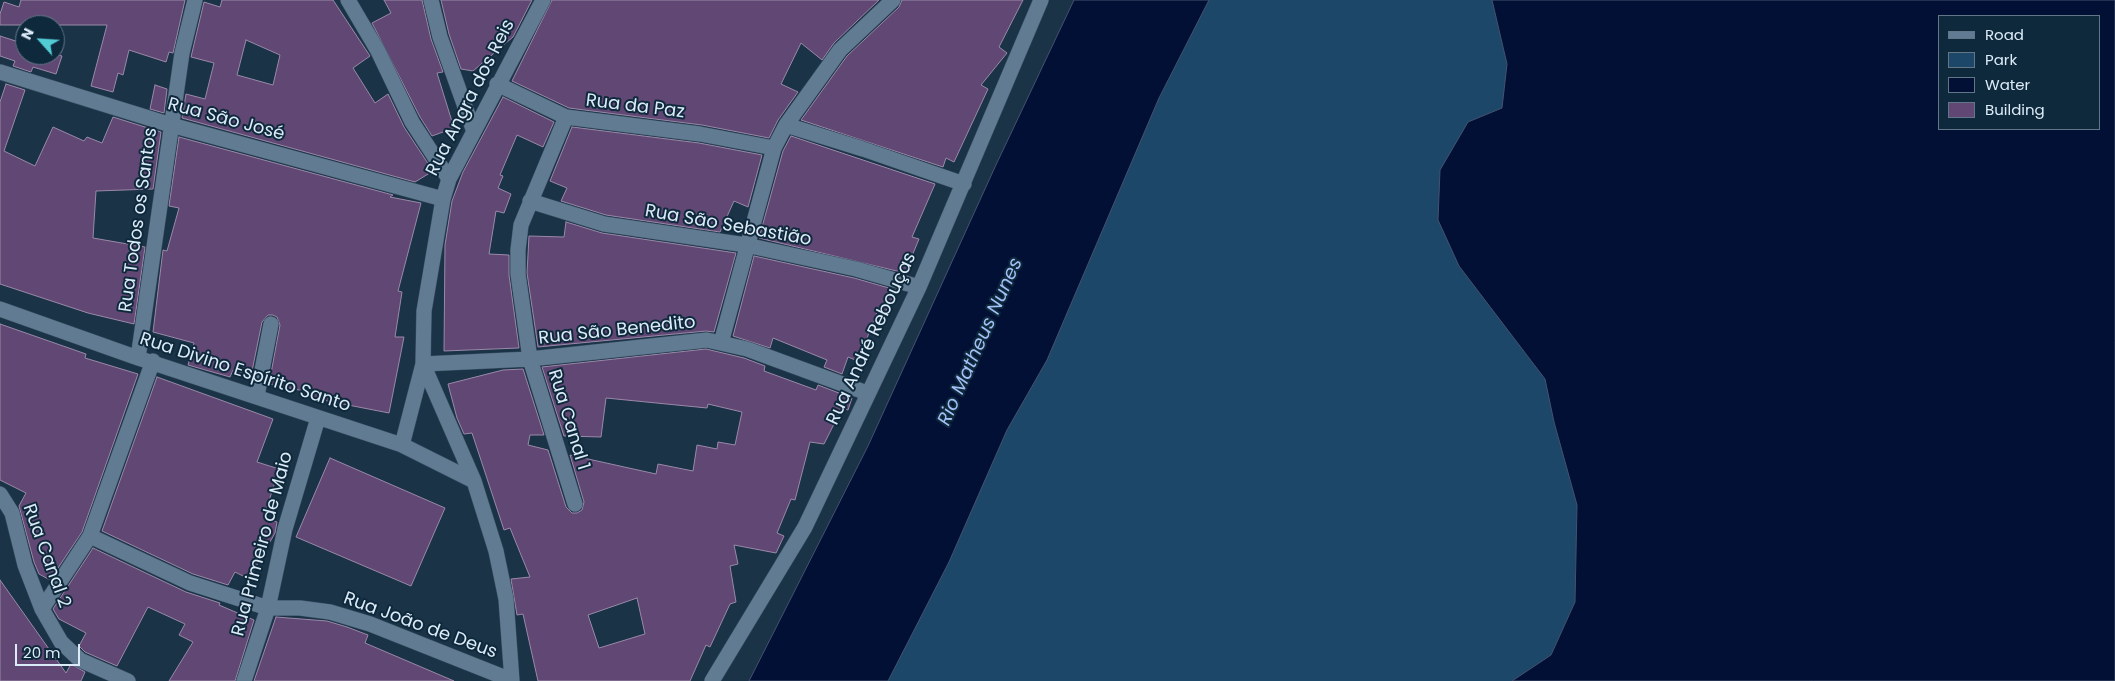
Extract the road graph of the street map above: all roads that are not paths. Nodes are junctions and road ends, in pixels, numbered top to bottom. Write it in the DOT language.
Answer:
graph roads {
  1 [pos="195,0"];
  2 [pos="348,0"];
  3 [pos="431,0"];
  4 [pos="543,0"];
  5 [pos="893,0"];
  6 [pos="1041,0"];
  7 [pos="0,72"];
  8 [pos="497,84"];
  9 [pos="566,116"];
  10 [pos="171,125"];
  11 [pos="786,125"];
  12 [pos="473,129"];
  13 [pos="774,148"];
  14 [pos="449,179"];
  15 [pos="964,184"];
  16 [pos="443,199"];
  17 [pos="530,201"];
  18 [pos="746,245"];
  19 [pos="919,287"];
  20 [pos="0,309"];
  21 [pos="271,324"];
  22 [pos="721,343"];
  23 [pos="530,359"];
  24 [pos="145,360"];
  25 [pos="423,364"];
  26 [pos="867,393"];
  27 [pos="257,396"];
  28 [pos="318,418"];
  29 [pos="402,445"];
  30 [pos="474,481"];
  31 [pos="0,494"];
  32 [pos="575,504"];
  33 [pos="90,536"];
  34 [pos="268,608"];
  35 [pos="42,609"];
  36 [pos="128,681"];
  37 [pos="244,681"];
  38 [pos="512,681"];
  39 [pos="712,681"];
  1 -- 10 [label="street, Rua Todos os Santos"];
  2 -- 14 [label="street"];
  3 -- 12 [label="street"];
  4 -- 8 [label="street, Rua Angra dos Reis"];
  5 -- 11 [label="street"];
  6 -- 15 [label="street, Rua André Rebouças"];
  7 -- 10 [label="street, Rua São José"];
  8 -- 9 [label="street, Rua da Paz"];
  8 -- 12 [label="street, Rua Angra dos Reis"];
  9 -- 13 [label="street, Rua da Paz"];
  9 -- 17 [label="street, Rua Canal 1"];
  10 -- 16 [label="street, Rua São José"];
  10 -- 24 [label="street, Rua Todos os Santos"];
  11 -- 13 [label="street"];
  11 -- 15 [label="street"];
  12 -- 14 [label="street, Rua Angra dos Reis"];
  13 -- 18 [label="street"];
  14 -- 16 [label="street, Rua Angra dos Reis"];
  15 -- 19 [label="street, Rua André Rebouças"];
  16 -- 25 [label="street, Rua Angra dos Reis"];
  17 -- 18 [label="street, Rua São Sebastião"];
  17 -- 23 [label="street, Rua Canal 1"];
  18 -- 19 [label="street, Rua São Sebastião"];
  18 -- 22 [label="street"];
  19 -- 26 [label="street, Rua André Rebouças"];
  20 -- 24 [label="street, Rua Divino Espírito Santo"];
  21 -- 27 [label="street"];
  22 -- 23 [label="street, Rua São Benedito"];
  22 -- 26 [label="street, Rua São Benedito"];
  23 -- 25 [label="street, Rua São Benedito"];
  23 -- 32 [label="street, Rua Canal 1"];
  24 -- 27 [label="street, Rua Divino Espírito Santo"];
  24 -- 33 [label="street, Rua Todos os Santos"];
  25 -- 29 [label="street, Rua Angra dos Reis"];
  25 -- 30 [label="street, Rua Angra dos Reis"];
  26 -- 39 [label="street, Rua André Rebouças"];
  27 -- 28 [label="street, Rua Divino Espírito Santo"];
  28 -- 29 [label="street, Rua Divino Espírito Santo"];
  28 -- 34 [label="street, Rua Primeiro de Maio"];
  29 -- 30 [label="street, Rua Divino Espírito Santo"];
  30 -- 38 [label="street, Rua Angra dos Reis"];
  31 -- 35 [label="street, Rua Canal 2"];
  33 -- 34 [label="street, Rua João de Deus"];
  33 -- 35 [label="street, Rua Todos os Santos"];
  34 -- 37 [label="street, Rua Primeiro de Maio"];
  34 -- 38 [label="street, Rua João de Deus"];
  35 -- 36 [label="street, Rua Canal 2"];
}
